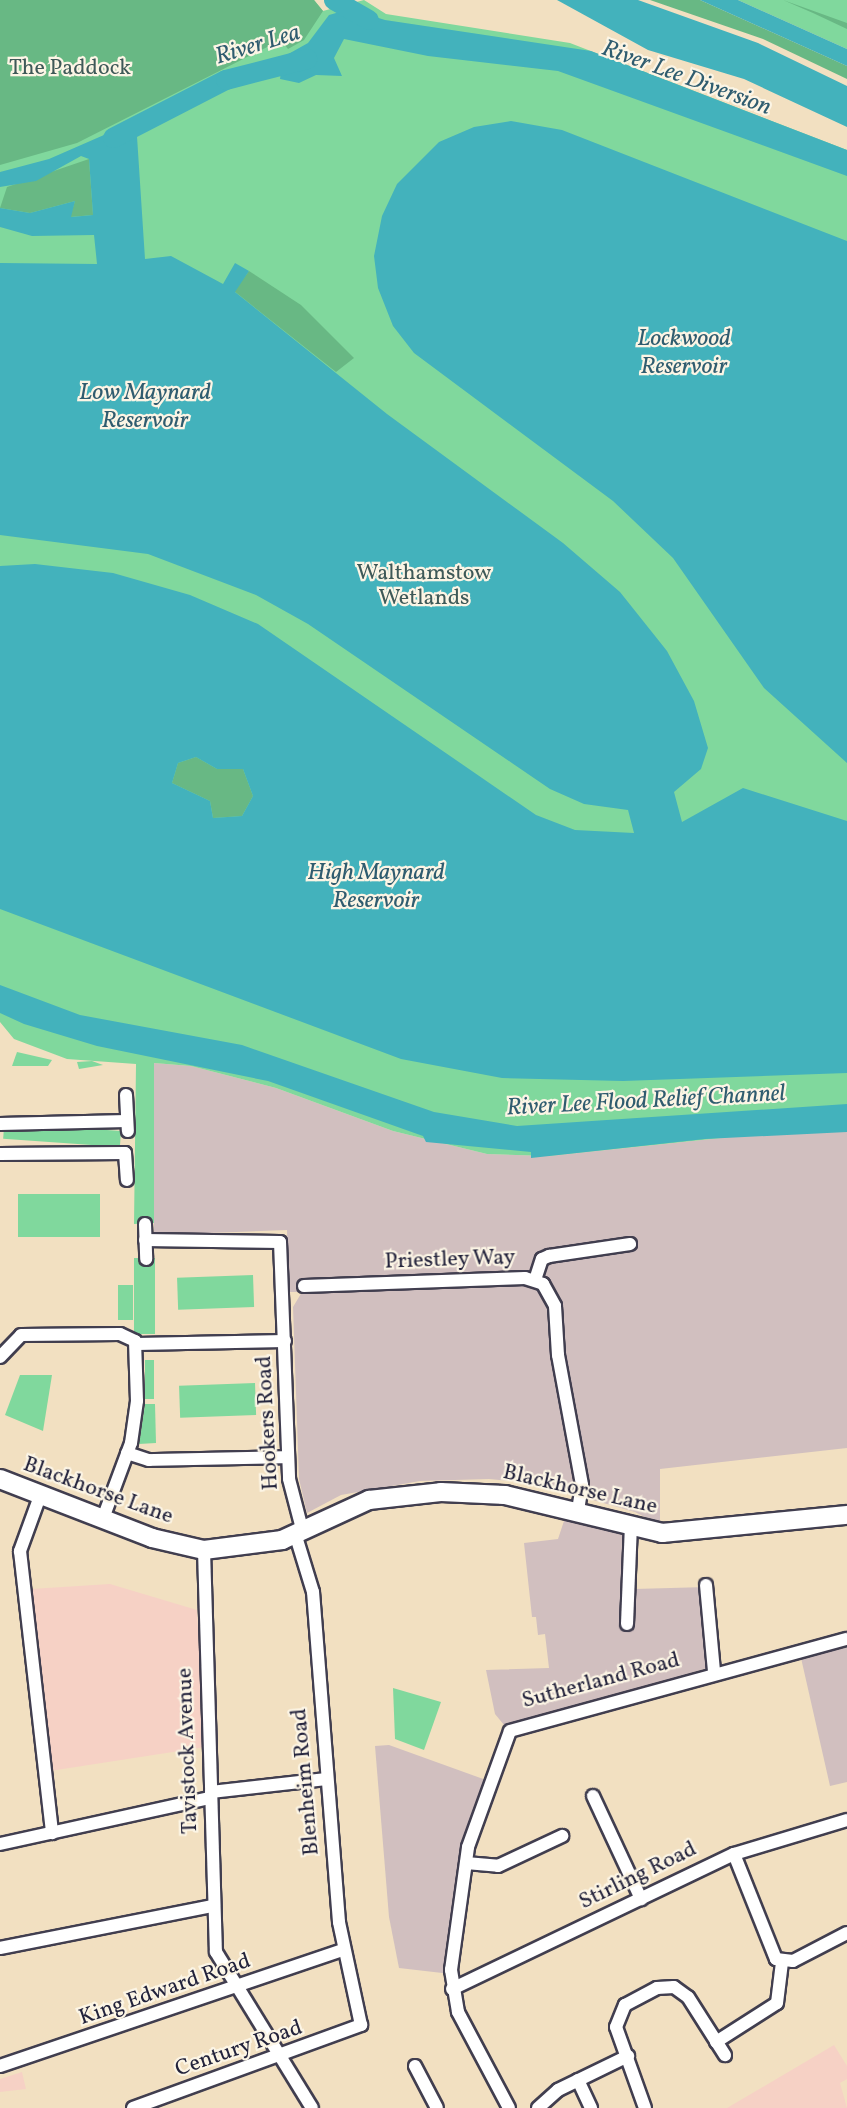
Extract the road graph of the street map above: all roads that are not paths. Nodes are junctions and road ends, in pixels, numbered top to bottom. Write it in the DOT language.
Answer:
graph roads {
  1 [pos="126,1095"];
  2 [pos="0,1124"];
  3 [pos="0,1154"];
  4 [pos="127,1180"];
  5 [pos="145,1224"];
  6 [pos="145,1240"];
  7 [pos="630,1244"];
  8 [pos="146,1259"];
  9 [pos="535,1280"];
  10 [pos="304,1286"];
  11 [pos="285,1341"];
  12 [pos="137,1344"];
  13 [pos="0,1357"];
  14 [pos="127,1453"];
  15 [pos="288,1457"];
  16 [pos="0,1479"];
  17 [pos="40,1496"];
  18 [pos="578,1510"];
  19 [pos="847,1515"];
  20 [pos="102,1521"];
  21 [pos="631,1526"];
  22 [pos="299,1531"];
  23 [pos="204,1550"];
  24 [pos="706,1585"];
  25 [pos="627,1624"];
  26 [pos="847,1639"];
  27 [pos="714,1671"];
  28 [pos="326,1779"];
  29 [pos="211,1795"];
  30 [pos="593,1796"];
  31 [pos="847,1820"];
  32 [pos="52,1833"];
  33 [pos="562,1836"];
  34 [pos="0,1845"];
  35 [pos="734,1854"];
  36 [pos="466,1863"];
  37 [pos="641,1899"];
  38 [pos="213,1906"];
  39 [pos="847,1933"];
  40 [pos="0,1948"];
  41 [pos="343,1950"];
  42 [pos="782,1962"];
  43 [pos="237,1987"];
  44 [pos="452,1989"];
  45 [pos="360,2028"];
  46 [pos="716,2042"];
  47 [pos="725,2055"];
  48 [pos="628,2056"];
  49 [pos="280,2058"];
  50 [pos="0,2066"];
  51 [pos="415,2066"];
  52 [pos="578,2080"];
  53 [pos="133,2108"];
  54 [pos="312,2108"];
  55 [pos="437,2108"];
  56 [pos="509,2108"];
  57 [pos="538,2108"];
  58 [pos="591,2108"];
  59 [pos="645,2108"];
  1 -- 2 [label="street"];
  3 -- 4 [label="street"];
  5 -- 6 [label="street"];
  6 -- 8 [label="street"];
  6 -- 11 [label="street, Hookers Road"];
  7 -- 9 [label="street"];
  9 -- 10 [label="street, Priestley Way"];
  9 -- 18 [label="street, Priestley Way"];
  11 -- 12 [label="street"];
  11 -- 15 [label="street, Hookers Road"];
  12 -- 13 [label="street"];
  12 -- 14 [label="street"];
  14 -- 15 [label="street"];
  14 -- 20 [label="street"];
  15 -- 22 [label="street, Hookers Road"];
  16 -- 17 [label="main road, Blackhorse Lane"];
  17 -- 20 [label="main road, Blackhorse Lane"];
  17 -- 32 [label="street"];
  18 -- 21 [label="main road, Blackhorse Lane"];
  18 -- 22 [label="main road, Blackhorse Lane"];
  19 -- 21 [label="main road, Blackhorse Lane"];
  20 -- 23 [label="main road, Blackhorse Lane"];
  21 -- 25 [label="street"];
  22 -- 23 [label="main road, Blackhorse Lane"];
  22 -- 28 [label="street, Blenheim Road"];
  23 -- 29 [label="street, Tavistock Avenue"];
  24 -- 27 [label="street"];
  26 -- 27 [label="street, Sutherland Road"];
  27 -- 36 [label="street, Sutherland Road"];
  28 -- 29 [label="street"];
  28 -- 41 [label="street, Blenheim Road"];
  29 -- 32 [label="street"];
  29 -- 38 [label="street, Tavistock Avenue"];
  30 -- 37 [label="street"];
  31 -- 35 [label="street"];
  32 -- 34 [label="street"];
  33 -- 36 [label="street"];
  35 -- 37 [label="street, Stirling Road"];
  35 -- 42 [label="street, Stirling Road"];
  36 -- 44 [label="street, Sutherland Road"];
  37 -- 44 [label="street, Stirling Road"];
  38 -- 40 [label="street"];
  38 -- 43 [label="street, Tavistock Avenue"];
  39 -- 42 [label="street"];
  41 -- 43 [label="street, King Edward Road"];
  41 -- 45 [label="street, Blenheim Road"];
  42 -- 46 [label="street"];
  43 -- 49 [label="street"];
  43 -- 50 [label="street, King Edward Road"];
  44 -- 56 [label="street, Sutherland Road"];
  45 -- 49 [label="street, Century Road"];
  46 -- 47 [label="street"];
  46 -- 48 [label="street"];
  48 -- 52 [label="street"];
  48 -- 59 [label="street"];
  49 -- 53 [label="street, Century Road"];
  49 -- 54 [label="street"];
  51 -- 55 [label="street"];
  52 -- 57 [label="street"];
  52 -- 58 [label="street"];
}
